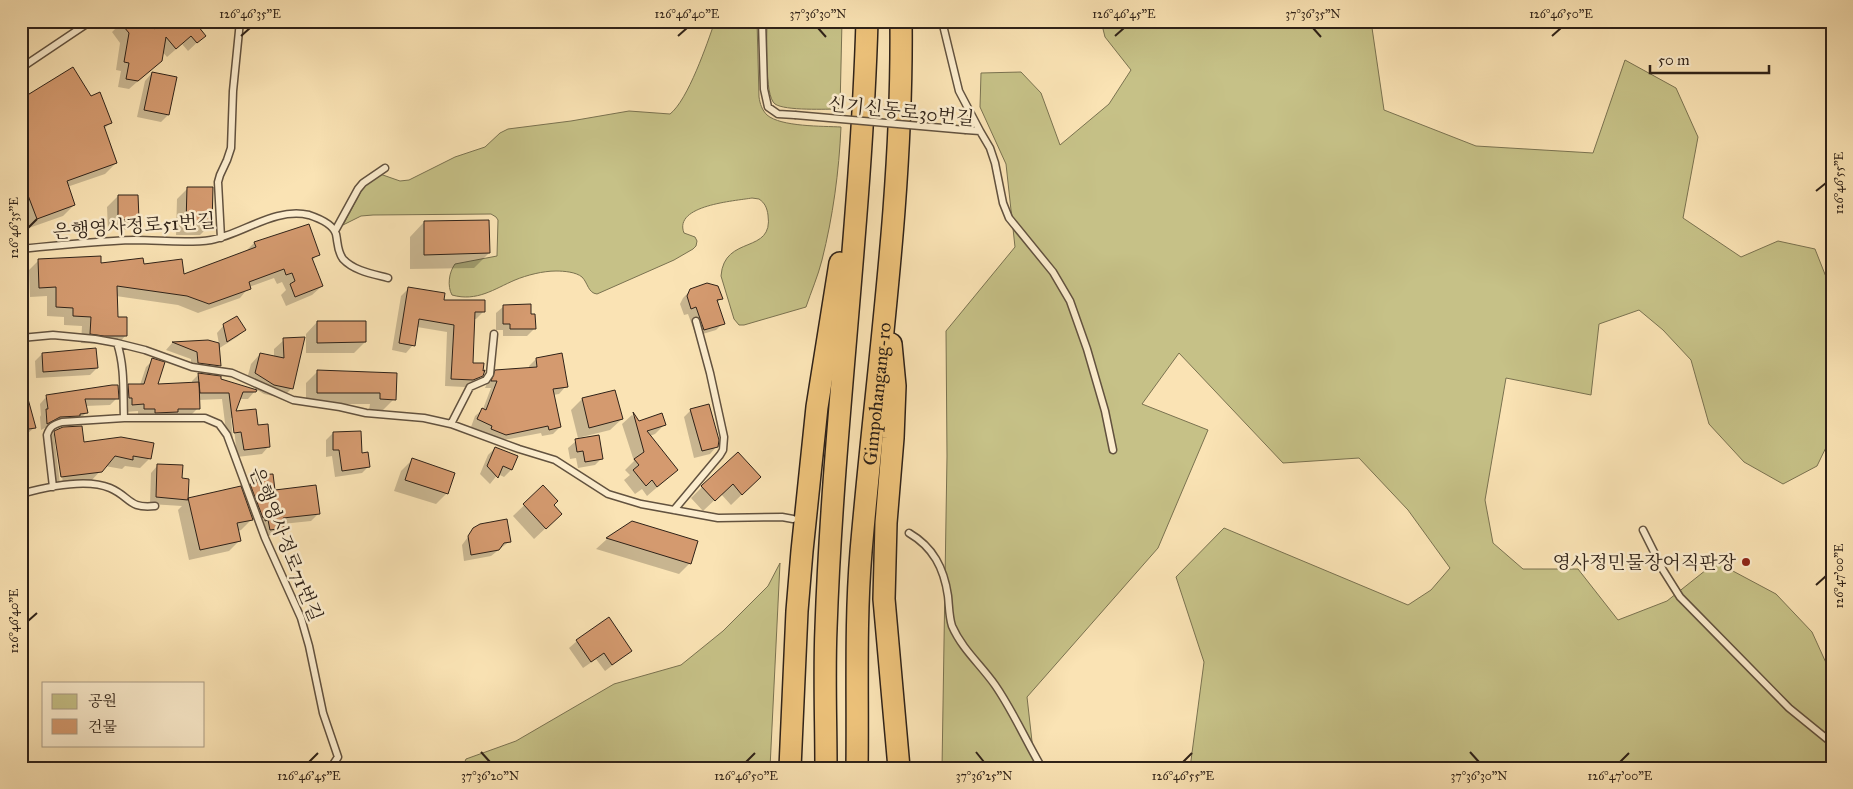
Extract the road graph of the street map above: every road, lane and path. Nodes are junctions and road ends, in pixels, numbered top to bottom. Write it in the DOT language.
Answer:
graph roads {
  1 [pos="91,21"];
  2 [pos="240,21"];
  3 [pos="762,21"];
  4 [pos="867,21"];
  5 [pos="901,21"];
  6 [pos="942,21"];
  7 [pos="21,68"];
  8 [pos="980,131"];
  9 [pos="861,160"];
  10 [pos="385,168"];
  11 [pos="335,231"];
  12 [pos="220,238"];
  13 [pos="21,249"];
  14 [pos="21,273"];
  15 [pos="388,278"];
  16 [pos="886,289"];
  17 [pos="696,322"];
  18 [pos="494,334"];
  19 [pos="21,338"];
  20 [pos="116,343"];
  21 [pos="124,418"];
  22 [pos="451,424"];
  23 [pos="1113,450"];
  24 [pos="53,487"];
  25 [pos="21,494"];
  26 [pos="155,506"];
  27 [pos="674,510"];
  28 [pos="793,519"];
  29 [pos="1643,530"];
  30 [pos="909,533"];
  31 [pos="1832,742"];
  32 [pos="328,768"];
  33 [pos="790,768"];
  34 [pos="826,768"];
  35 [pos="856,768"];
  36 [pos="899,768"];
  37 [pos="1042,768"];
  1 -- 7 [label="lane"];
  2 -- 12 [label="lane"];
  3 -- 8 [label="lane, 신기신동로30번길, bridge"];
  4 -- 9 [label="highway, Gimpohangang-ro"];
  5 -- 16 [label="highway, Gimpohangang-ro"];
  6 -- 8 [label="lane"];
  8 -- 23 [label="lane, 신기신동로30번길"];
  9 -- 33 [label="highway"];
  9 -- 34 [label="highway, Gimpohangang-ro"];
  10 -- 11 [label="lane"];
  11 -- 12 [label="lane, 은행영사정로51번길"];
  11 -- 15 [label="lane"];
  12 -- 13 [label="lane, 은행영사정로51번길"];
  13 -- 14 [label="lane, 은행영사정로51번길"];
  16 -- 35 [label="highway, Gimpohangang-ro"];
  16 -- 36 [label="highway"];
  17 -- 27 [label="lane"];
  18 -- 22 [label="lane"];
  19 -- 20 [label="lane"];
  20 -- 21 [label="lane"];
  20 -- 22 [label="lane"];
  21 -- 24 [label="lane, 은행영사정로71번길"];
  21 -- 32 [label="lane, 은행영사정로71번길"];
  22 -- 27 [label="lane"];
  24 -- 25 [label="lane"];
  24 -- 26 [label="lane"];
  27 -- 28 [label="lane"];
  29 -- 31 [label="lane"];
  30 -- 37 [label="lane"];
}
